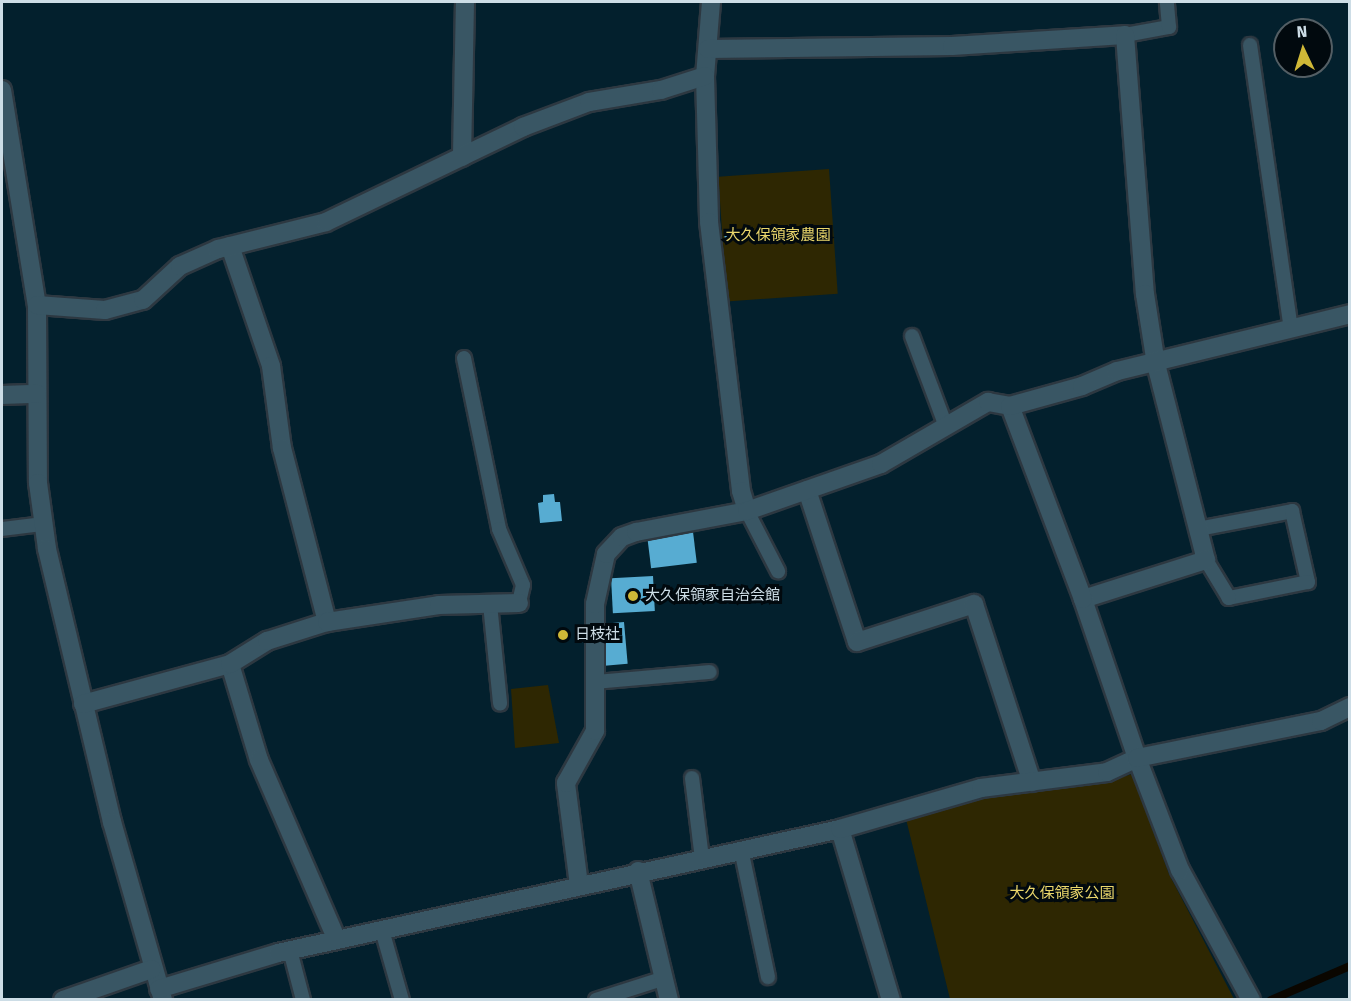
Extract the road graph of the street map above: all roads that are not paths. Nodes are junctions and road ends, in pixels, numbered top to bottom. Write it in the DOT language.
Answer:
graph roads {
  1 [pos="465,2"];
  2 [pos="711,2"];
  3 [pos="1167,2"];
  4 [pos="1125,35"];
  5 [pos="1250,45"];
  6 [pos="708,49"];
  7 [pos="705,76"];
  8 [pos="2,90"];
  9 [pos="462,157"];
  10 [pos="230,246"];
  11 [pos="37,305"];
  12 [pos="1350,314"];
  13 [pos="1291,329"];
  14 [pos="912,336"];
  15 [pos="464,358"];
  16 [pos="1156,364"];
  17 [pos="38,394"];
  18 [pos="2,395"];
  19 [pos="1010,406"];
  20 [pos="945,424"];
  21 [pos="807,490"];
  22 [pos="747,511"];
  23 [pos="44,524"];
  24 [pos="2,529"];
  25 [pos="1198,529"];
  26 [pos="1206,560"];
  27 [pos="778,571"];
  28 [pos="1083,598"];
  29 [pos="519,603"];
  30 [pos="490,604"];
  31 [pos="327,622"];
  32 [pos="230,664"];
  33 [pos="710,672"];
  34 [pos="595,682"];
  35 [pos="500,703"];
  36 [pos="83,704"];
  37 [pos="1348,712"];
  38 [pos="1137,758"];
  39 [pos="692,778"];
  40 [pos="1032,782"];
  41 [pos="840,829"];
  42 [pos="741,849"];
  43 [pos="702,858"];
  44 [pos="638,872"];
  45 [pos="579,885"];
  46 [pos="382,930"];
  47 [pos="337,940"];
  48 [pos="291,950"];
  49 [pos="152,969"];
  50 [pos="768,977"];
  51 [pos="662,979"];
  52 [pos="161,994"];
  53 [pos="63,999"];
  54 [pos="303,999"];
  55 [pos="402,999"];
  56 [pos="596,999"];
  57 [pos="669,999"];
  58 [pos="891,999"];
  59 [pos="1251,999"];
  1 -- 9 [label="street"];
  2 -- 6 [label="street"];
  3 -- 4 [label="lane"];
  4 -- 6 [label="street"];
  4 -- 16 [label="street"];
  5 -- 13 [label="lane"];
  6 -- 7 [label="street"];
  7 -- 9 [label="street"];
  7 -- 22 [label="street"];
  8 -- 11 [label="street"];
  9 -- 10 [label="street"];
  10 -- 11 [label="street"];
  10 -- 31 [label="street"];
  11 -- 17 [label="street"];
  12 -- 13 [label="street"];
  13 -- 16 [label="street"];
  14 -- 20 [label="lane"];
  15 -- 29 [label="lane"];
  16 -- 19 [label="street"];
  16 -- 25 [label="street"];
  17 -- 18 [label="street"];
  17 -- 23 [label="street"];
  19 -- 20 [label="street"];
  19 -- 28 [label="street"];
  20 -- 21 [label="street"];
  21 -- 22 [label="street"];
  21 -- 40 [label="street"];
  22 -- 27 [label="lane"];
  22 -- 34 [label="street"];
  23 -- 24 [label="lane"];
  23 -- 36 [label="street"];
  25 -- 26 [label="street"];
  25 -- 26 [label="lane"];
  26 -- 28 [label="street"];
  28 -- 38 [label="street"];
  29 -- 30 [label="street"];
  30 -- 31 [label="street"];
  30 -- 35 [label="lane"];
  31 -- 32 [label="street"];
  32 -- 36 [label="street"];
  32 -- 47 [label="street"];
  33 -- 34 [label="lane"];
  34 -- 45 [label="street"];
  36 -- 49 [label="street"];
  37 -- 38 [label="street"];
  38 -- 40 [label="street"];
  38 -- 59 [label="street"];
  39 -- 43 [label="lane"];
  40 -- 41 [label="street"];
  41 -- 42 [label="street"];
  41 -- 58 [label="street"];
  42 -- 43 [label="street"];
  42 -- 50 [label="lane"];
  43 -- 44 [label="street"];
  44 -- 45 [label="street"];
  44 -- 51 [label="street"];
  45 -- 46 [label="street"];
  46 -- 47 [label="street"];
  46 -- 55 [label="lane"];
  47 -- 48 [label="street"];
  48 -- 52 [label="street"];
  48 -- 54 [label="lane"];
  49 -- 52 [label="street"];
  49 -- 53 [label="street"];
  51 -- 56 [label="lane"];
  51 -- 57 [label="street"];
}
